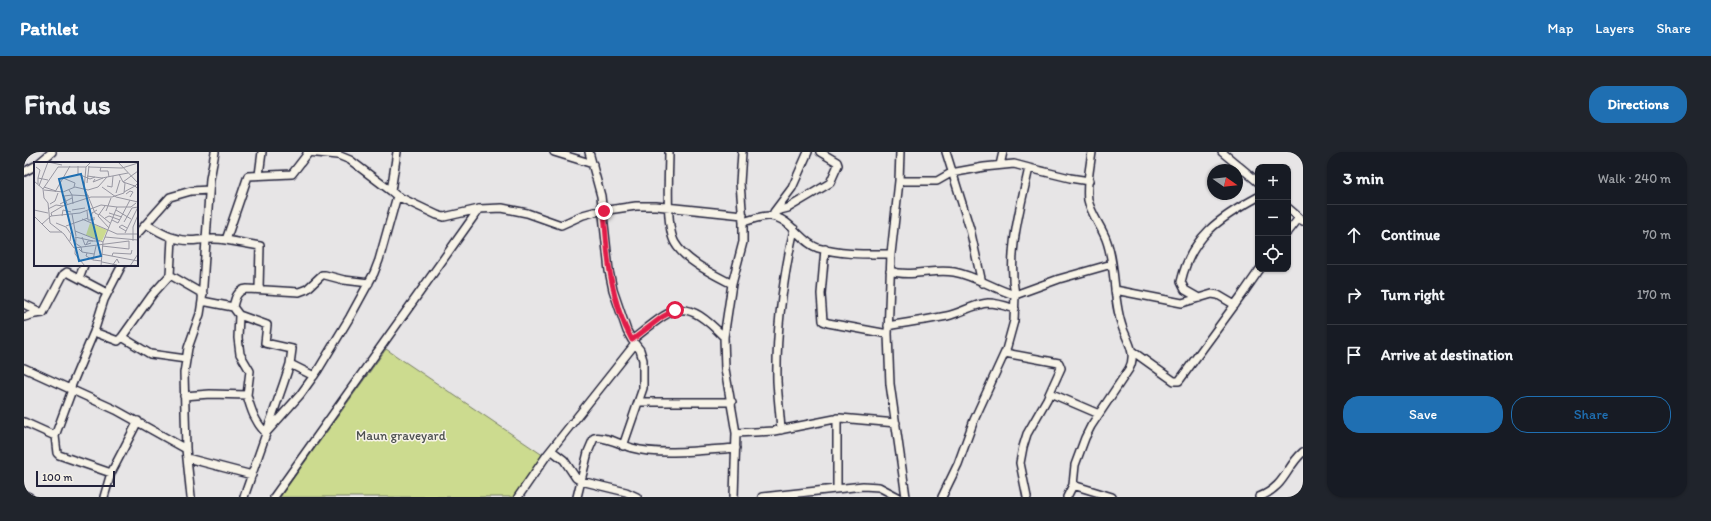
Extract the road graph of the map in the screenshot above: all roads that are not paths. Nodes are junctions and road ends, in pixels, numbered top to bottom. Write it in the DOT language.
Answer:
graph roads {
  1 [pos="215,152"];
  2 [pos="262,152"];
  3 [pos="308,152"];
  4 [pos="397,152"];
  5 [pos="554,152"];
  6 [pos="589,152"];
  7 [pos="669,152"];
  8 [pos="742,152"];
  9 [pos="808,152"];
  10 [pos="820,152"];
  11 [pos="900,152"];
  12 [pos="946,152"];
  13 [pos="1003,152"];
  14 [pos="1092,152"];
  15 [pos="1222,152"];
  16 [pos="50,153"];
  17 [pos="40,162"];
  18 [pos="593,164"];
  19 [pos="1000,165"];
  20 [pos="1029,168"];
  21 [pos="951,173"];
  22 [pos="259,175"];
  23 [pos="1255,180"];
  24 [pos="900,181"];
  25 [pos="1089,181"];
  26 [pos="209,190"];
  27 [pos="394,194"];
  28 [pos="1255,198"];
  29 [pos="670,208"];
  30 [pos="479,209"];
  31 [pos="604,211"];
  32 [pos="776,211"];
  33 [pos="1291,211"];
  34 [pos="769,216"];
  35 [pos="743,218"];
  36 [pos="1301,219"];
  37 [pos="146,224"];
  38 [pos="1291,229"];
  39 [pos="794,230"];
  40 [pos="138,233"];
  41 [pos="172,238"];
  42 [pos="207,238"];
  43 [pos="226,240"];
  44 [pos="825,249"];
  45 [pos="891,254"];
  46 [pos="1112,264"];
  47 [pos="84,266"];
  48 [pos="121,266"];
  49 [pos="890,272"];
  50 [pos="1258,272"];
  51 [pos="170,274"];
  52 [pos="80,278"];
  53 [pos="369,283"];
  54 [pos="982,283"];
  55 [pos="732,284"];
  56 [pos="259,289"];
  57 [pos="1115,290"];
  58 [pos="107,294"];
  59 [pos="1015,295"];
  60 [pos="203,297"];
  61 [pos="1199,298"];
  62 [pos="24,304"];
  63 [pos="1235,305"];
  64 [pos="233,307"];
  65 [pos="1015,309"];
  66 [pos="43,314"];
  67 [pos="239,315"];
  68 [pos="24,317"];
  69 [pos="888,326"];
  70 [pos="94,332"];
  71 [pos="888,334"];
  72 [pos="122,337"];
  73 [pos="724,337"];
  74 [pos="633,342"];
  75 [pos="1132,351"];
  76 [pos="1004,353"];
  77 [pos="186,359"];
  78 [pos="290,364"];
  79 [pos="24,368"];
  80 [pos="314,376"];
  81 [pos="71,389"];
  82 [pos="1050,393"];
  83 [pos="184,396"];
  84 [pos="247,396"];
  85 [pos="639,402"];
  86 [pos="732,402"];
  87 [pos="1099,414"];
  88 [pos="837,418"];
  89 [pos="138,421"];
  90 [pos="24,422"];
  91 [pos="896,423"];
  92 [pos="781,430"];
  93 [pos="266,433"];
  94 [pos="736,433"];
  95 [pos="55,436"];
  96 [pos="623,446"];
  97 [pos="186,448"];
  98 [pos="736,448"];
  99 [pos="551,450"];
  100 [pos="1303,452"];
  101 [pos="187,458"];
  102 [pos="111,473"];
  103 [pos="252,476"];
  104 [pos="581,481"];
  105 [pos="1072,485"];
  106 [pos="837,488"];
  107 [pos="624,495"];
  108 [pos="24,496"];
  109 [pos="29,497"];
  110 [pos="104,497"];
  111 [pos="191,497"];
  112 [pos="244,497"];
  113 [pos="274,497"];
  114 [pos="518,497"];
  115 [pos="577,497"];
  116 [pos="637,497"];
  117 [pos="734,497"];
  118 [pos="762,497"];
  119 [pos="898,497"];
  120 [pos="906,497"];
  121 [pos="942,497"];
  122 [pos="1028,497"];
  123 [pos="1067,497"];
  124 [pos="1112,497"];
  125 [pos="1259,497"];
  1 -- 26 [label="street"];
  2 -- 22 [label="street"];
  3 -- 22 [label="street"];
  3 -- 27 [label="street"];
  4 -- 27 [label="street"];
  5 -- 18 [label="street"];
  6 -- 18 [label="street"];
  7 -- 29 [label="street"];
  8 -- 35 [label="street"];
  9 -- 32 [label="street"];
  10 -- 32 [label="street"];
  11 -- 24 [label="street"];
  12 -- 21 [label="street"];
  13 -- 19 [label="street"];
  14 -- 25 [label="street"];
  15 -- 23 [label="street"];
  16 -- 17 [label="street"];
  18 -- 31 [label="street"];
  19 -- 20 [label="street"];
  19 -- 21 [label="street"];
  20 -- 25 [label="street"];
  20 -- 59 [label="street"];
  21 -- 24 [label="street"];
  21 -- 54 [label="street"];
  22 -- 43 [label="street"];
  24 -- 45 [label="street"];
  25 -- 46 [label="street"];
  26 -- 37 [label="street"];
  26 -- 42 [label="street"];
  27 -- 30 [label="street"];
  27 -- 53 [label="street"];
  28 -- 61 [label="street"];
  29 -- 31 [label="street"];
  29 -- 35 [label="street"];
  29 -- 55 [label="street"];
  30 -- 31 [label="street"];
  30 -- 113 [label="street"];
  31 -- 74 [label="street"];
  32 -- 34 [label="street"];
  33 -- 36 [label="street"];
  34 -- 35 [label="street"];
  34 -- 39 [label="street"];
  35 -- 55 [label="street"];
  36 -- 38 [label="street"];
  37 -- 40 [label="street"];
  37 -- 41 [label="street"];
  39 -- 44 [label="street"];
  39 -- 92 [label="street"];
  41 -- 42 [label="street"];
  41 -- 51 [label="street"];
  42 -- 43 [label="street"];
  42 -- 60 [label="street"];
  43 -- 56 [label="street"];
  44 -- 45 [label="street"];
  44 -- 71 [label="street"];
  45 -- 49 [label="street"];
  46 -- 57 [label="street"];
  46 -- 59 [label="street"];
  47 -- 52 [label="street"];
  48 -- 58 [label="street"];
  49 -- 54 [label="street"];
  49 -- 69 [label="street"];
  50 -- 63 [label="street"];
  51 -- 60 [label="street"];
  51 -- 72 [label="street"];
  52 -- 58 [label="street"];
  52 -- 66 [label="street"];
  53 -- 56 [label="street"];
  53 -- 80 [label="street"];
  54 -- 59 [label="street"];
  55 -- 73 [label="street"];
  56 -- 64 [label="street"];
  57 -- 61 [label="street"];
  57 -- 75 [label="street"];
  58 -- 70 [label="street"];
  59 -- 65 [label="street"];
  60 -- 64 [label="street"];
  60 -- 77 [label="street"];
  61 -- 63 [label="street"];
  62 -- 66 [label="street"];
  63 -- 75 [label="street"];
  64 -- 67 [label="street"];
  65 -- 69 [label="street"];
  65 -- 76 [label="street"];
  66 -- 68 [label="street"];
  67 -- 78 [label="street"];
  67 -- 84 [label="street"];
  69 -- 71 [label="street"];
  70 -- 72 [label="street"];
  70 -- 81 [label="street"];
  71 -- 91 [label="street"];
  72 -- 77 [label="street"];
  73 -- 74 [label="street"];
  73 -- 86 [label="street"];
  74 -- 85 [label="street"];
  74 -- 99 [label="street"];
  75 -- 87 [label="street"];
  76 -- 82 [label="street"];
  76 -- 121 [label="street"];
  77 -- 83 [label="street"];
  78 -- 80 [label="street"];
  78 -- 93 [label="street"];
  79 -- 81 [label="street"];
  80 -- 93 [label="street"];
  81 -- 89 [label="street"];
  81 -- 95 [label="street"];
  82 -- 87 [label="street"];
  82 -- 122 [label="street"];
  83 -- 84 [label="street"];
  83 -- 97 [label="street"];
  84 -- 93 [label="street"];
  85 -- 86 [label="street"];
  85 -- 96 [label="street"];
  86 -- 94 [label="street"];
  87 -- 105 [label="street"];
  88 -- 91 [label="street"];
  88 -- 92 [label="street"];
  88 -- 106 [label="street"];
  89 -- 97 [label="street"];
  89 -- 102 [label="street"];
  90 -- 95 [label="street"];
  91 -- 120 [label="street"];
  92 -- 94 [label="street"];
  93 -- 103 [label="street"];
  94 -- 98 [label="street"];
  95 -- 102 [label="street"];
  96 -- 98 [label="street"];
  96 -- 104 [label="street"];
  97 -- 101 [label="street"];
  98 -- 117 [label="street"];
  99 -- 104 [label="street"];
  99 -- 114 [label="street"];
  100 -- 125 [label="street"];
  101 -- 103 [label="street"];
  101 -- 111 [label="street"];
  102 -- 110 [label="street"];
  103 -- 112 [label="street"];
  104 -- 107 [label="street"];
  104 -- 115 [label="street"];
  105 -- 123 [label="street"];
  105 -- 124 [label="street"];
  106 -- 118 [label="street"];
  106 -- 119 [label="street"];
  107 -- 116 [label="street"];
  108 -- 109 [label="street"];
}
